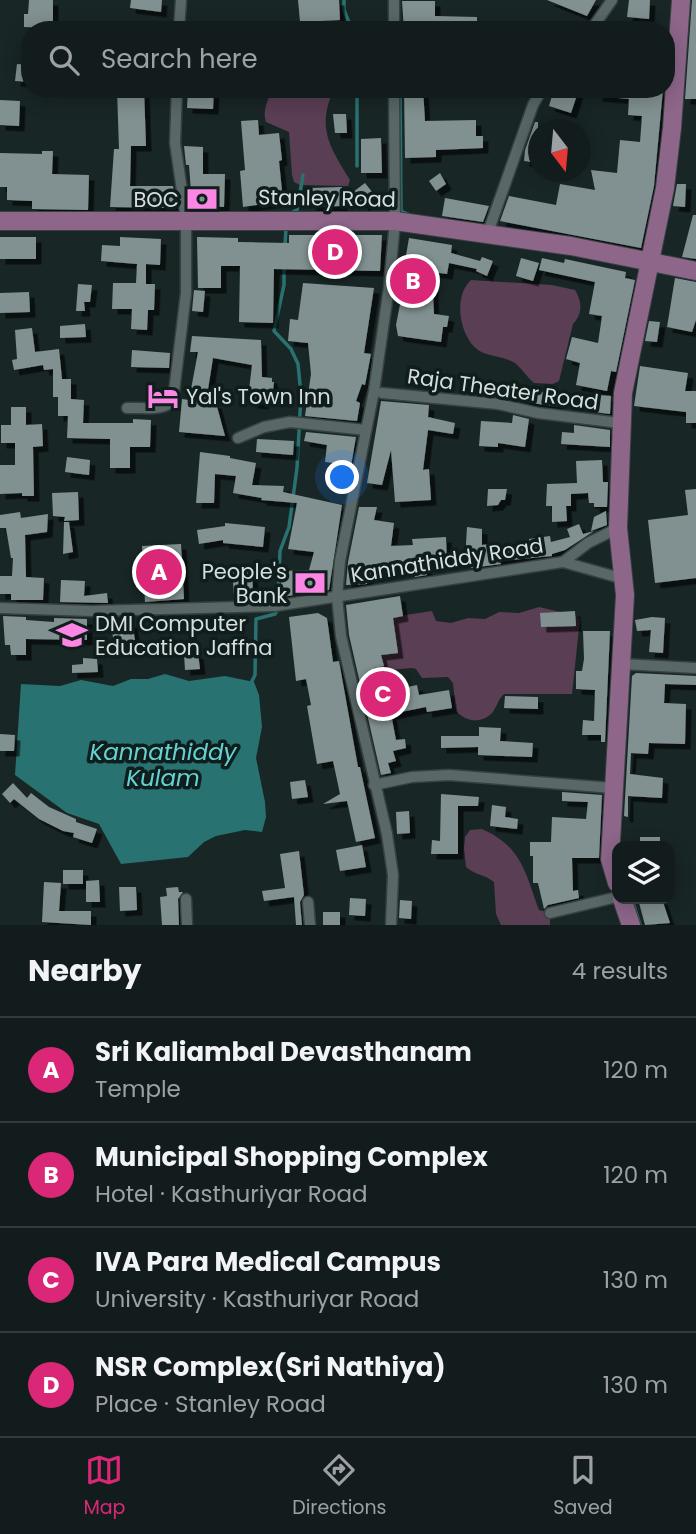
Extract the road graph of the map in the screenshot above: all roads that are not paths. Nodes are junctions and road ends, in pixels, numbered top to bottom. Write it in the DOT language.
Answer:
graph roads {
  1 [pos="181,0"];
  2 [pos="394,0"];
  3 [pos="612,0"];
  4 [pos="681,0"];
  5 [pos="180,21"];
  6 [pos="394,21"];
  7 [pos="597,21"];
  8 [pos="675,85"];
  9 [pos="177,98"];
  10 [pos="394,98"];
  11 [pos="537,98"];
  12 [pos="674,98"];
  13 [pos="185,216"];
  14 [pos="0,220"];
  15 [pos="395,221"];
  16 [pos="487,235"];
  17 [pos="650,262"];
  18 [pos="696,271"];
  19 [pos="382,393"];
  20 [pos="127,408"];
  21 [pos="620,423"];
  22 [pos="366,430"];
  23 [pos="239,438"];
  24 [pos="618,528"];
  25 [pos="563,562"];
  26 [pos="624,579"];
  27 [pos="337,597"];
  28 [pos="0,608"];
  29 [pos="625,664"];
  30 [pos="696,668"];
  31 [pos="374,785"];
  32 [pos="613,788"];
  33 [pos="612,866"];
  34 [pos="186,899"];
  35 [pos="612,900"];
  36 [pos="308,902"];
  37 [pos="622,904"];
  38 [pos="550,913"];
  39 [pos="187,925"];
  40 [pos="310,925"];
  41 [pos="391,925"];
  42 [pos="631,925"];
  1 -- 5 [label="street"];
  2 -- 6 [label="street"];
  3 -- 7 [label="street"];
  4 -- 8 [label="main road"];
  9 -- 13 [label="street"];
  10 -- 15 [label="street"];
  11 -- 16 [label="street"];
  12 -- 17 [label="main road"];
  13 -- 14 [label="main road, Stanley Road"];
  13 -- 15 [label="main road, Stanley Road"];
  13 -- 20 [label="street"];
  15 -- 16 [label="main road, Stanley Road"];
  15 -- 22 [label="street"];
  16 -- 17 [label="main road, Stanley Road"];
  17 -- 18 [label="main road, Stanley Road"];
  17 -- 21 [label="main road"];
  19 -- 21 [label="street, Raja Theater Road"];
  21 -- 24 [label="main road"];
  22 -- 23 [label="street"];
  22 -- 27 [label="street"];
  24 -- 25 [label="street"];
  24 -- 26 [label="main road"];
  25 -- 26 [label="street"];
  25 -- 27 [label="street, Kannathiddy Road"];
  26 -- 29 [label="main road"];
  27 -- 28 [label="street, Kannathiddy Road"];
  27 -- 31 [label="street"];
  29 -- 30 [label="street"];
  29 -- 32 [label="main road"];
  31 -- 32 [label="street"];
  31 -- 41 [label="street"];
  32 -- 33 [label="main road"];
  34 -- 39 [label="street"];
  35 -- 38 [label="street"];
  36 -- 40 [label="street"];
  37 -- 42 [label="main road"];
}
